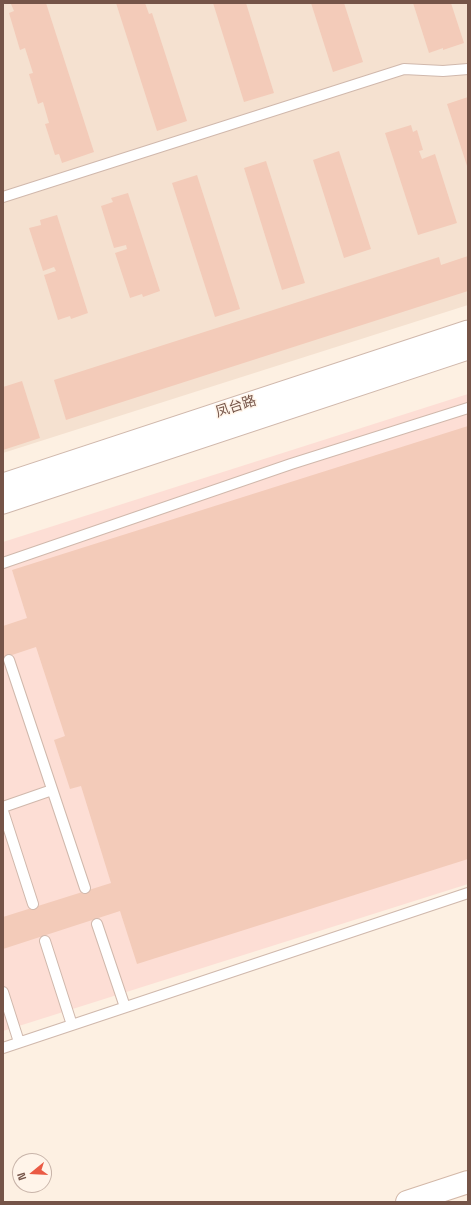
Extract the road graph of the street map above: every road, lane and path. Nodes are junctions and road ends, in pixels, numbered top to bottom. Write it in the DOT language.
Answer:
graph roads {
  1 [pos="468,69"];
  2 [pos="3,197"];
  3 [pos="468,331"];
  4 [pos="468,350"];
  5 [pos="468,408"];
  6 [pos="3,484"];
  7 [pos="3,502"];
  8 [pos="3,563"];
  9 [pos="10,660"];
  10 [pos="52,790"];
  11 [pos="3,807"];
  12 [pos="3,811"];
  13 [pos="85,888"];
  14 [pos="468,893"];
  15 [pos="33,904"];
  16 [pos="97,924"];
  17 [pos="45,941"];
  18 [pos="3,992"];
  19 [pos="125,1008"];
  20 [pos="72,1025"];
  21 [pos="19,1042"];
  22 [pos="3,1048"];
  23 [pos="468,1182"];
  24 [pos="407,1202"];
  1 -- 2 [label="lane"];
  3 -- 6 [label="street, 凤台路"];
  4 -- 7 [label="street, 凤台路"];
  5 -- 8 [label="lane"];
  9 -- 10 [label="lane"];
  10 -- 11 [label="lane"];
  10 -- 13 [label="lane"];
  12 -- 15 [label="lane"];
  14 -- 19 [label="lane"];
  16 -- 19 [label="lane"];
  17 -- 20 [label="lane"];
  18 -- 21 [label="lane"];
  19 -- 20 [label="lane"];
  20 -- 21 [label="lane"];
  21 -- 22 [label="lane"];
  23 -- 24 [label="street"];
}
